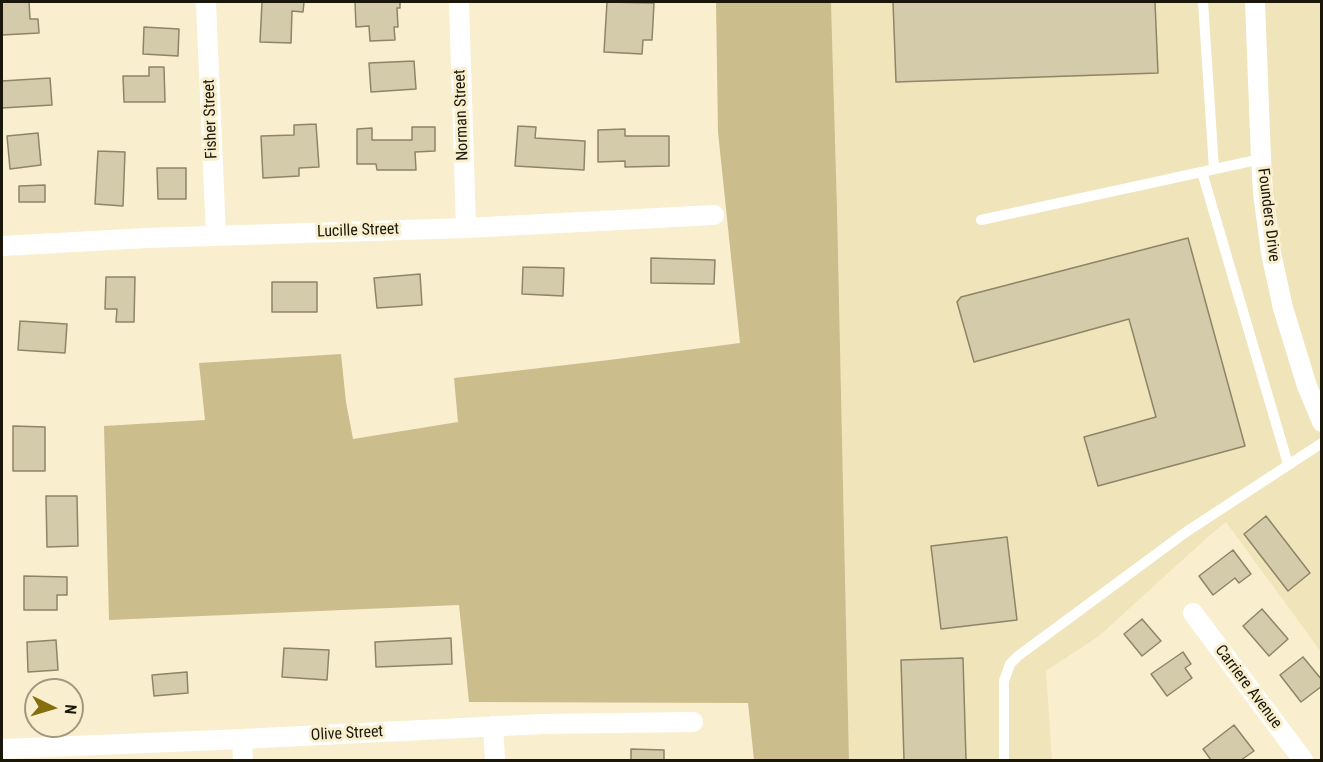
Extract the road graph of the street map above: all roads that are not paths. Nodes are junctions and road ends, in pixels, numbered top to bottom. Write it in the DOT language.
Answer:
graph roads {
  1 [pos="206,2"];
  2 [pos="459,2"];
  3 [pos="1203,2"];
  4 [pos="1255,2"];
  5 [pos="1261,159"];
  6 [pos="1214,169"];
  7 [pos="1202,172"];
  8 [pos="714,215"];
  9 [pos="981,220"];
  10 [pos="466,228"];
  11 [pos="216,236"];
  12 [pos="2,246"];
  13 [pos="1322,422"];
  14 [pos="1322,443"];
  15 [pos="1288,464"];
  16 [pos="1193,613"];
  17 [pos="693,722"];
  18 [pos="493,726"];
  19 [pos="242,739"];
  20 [pos="2,749"];
  21 [pos="243,760"];
  22 [pos="495,760"];
  23 [pos="1004,760"];
  24 [pos="1303,760"];
  1 -- 11 [label="street, Fisher Street"];
  2 -- 10 [label="street, Norman Street"];
  3 -- 6 [label="lane"];
  4 -- 5 [label="street, Founders Drive"];
  5 -- 6 [label="lane"];
  5 -- 13 [label="street, Founders Drive"];
  6 -- 7 [label="lane"];
  7 -- 9 [label="lane"];
  7 -- 15 [label="lane"];
  8 -- 10 [label="street, Lucille Street"];
  10 -- 11 [label="street, Lucille Street"];
  11 -- 12 [label="street, Lucille Street"];
  14 -- 15 [label="lane"];
  15 -- 23 [label="lane"];
  16 -- 24 [label="street, Carriere Avenue"];
  17 -- 18 [label="street, Olive Street"];
  18 -- 19 [label="street, Olive Street"];
  18 -- 22 [label="street"];
  19 -- 20 [label="street, Olive Street"];
  19 -- 21 [label="street"];
}
